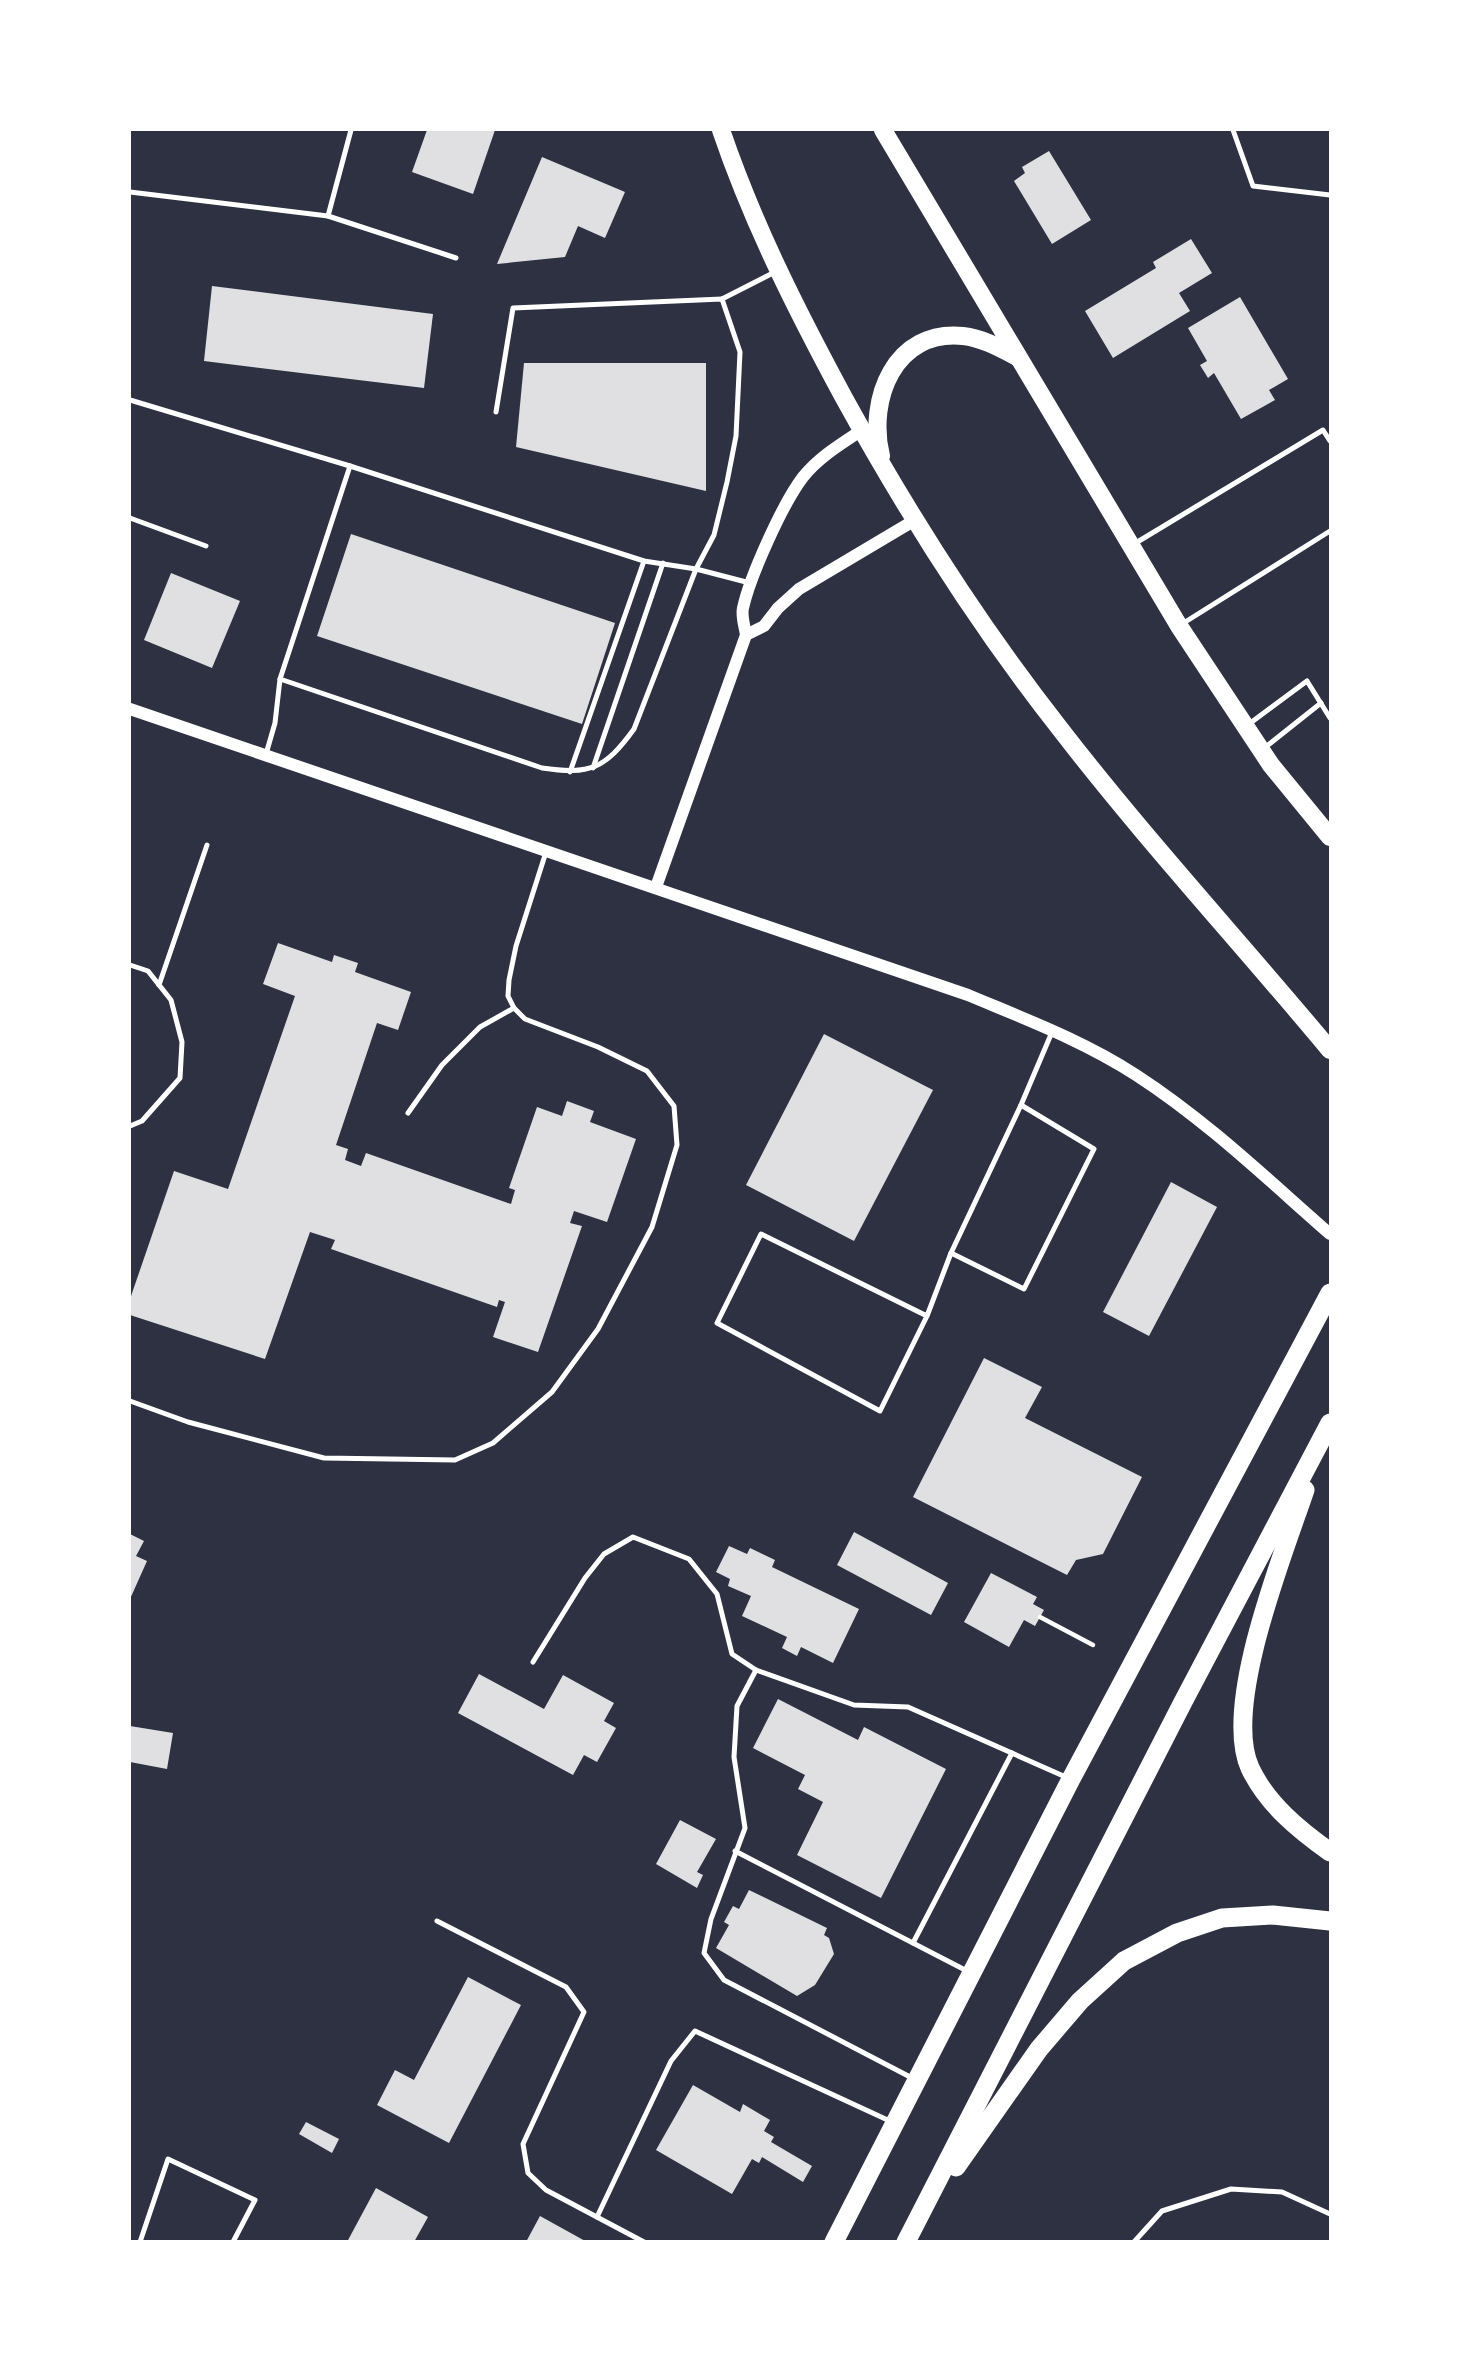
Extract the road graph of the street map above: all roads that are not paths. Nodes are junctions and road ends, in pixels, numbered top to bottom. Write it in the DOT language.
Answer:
graph roads {
  1 [pos="351,130"];
  2 [pos="721,130"];
  3 [pos="883,130"];
  4 [pos="1233,130"];
  5 [pos="130,192"];
  6 [pos="1331,195"];
  7 [pos="328,216"];
  8 [pos="456,258"];
  9 [pos="778,271"];
  10 [pos="722,299"];
  11 [pos="1019,358"];
  12 [pos="130,400"];
  13 [pos="496,412"];
  14 [pos="862,430"];
  15 [pos="1331,441"];
  16 [pos="350,466"];
  17 [pos="884,469"];
  18 [pos="130,518"];
  19 [pos="915,520"];
  20 [pos="1331,531"];
  21 [pos="1131,545"];
  22 [pos="206,546"];
  23 [pos="644,561"];
  24 [pos="663,563"];
  25 [pos="696,569"];
  26 [pos="751,583"];
  27 [pos="1179,626"];
  28 [pos="746,635"];
  29 [pos="280,679"];
  30 [pos="1321,703"];
  31 [pos="130,709"];
  32 [pos="1331,718"];
  33 [pos="1245,727"];
  34 [pos="1261,751"];
  35 [pos="265,757"];
  36 [pos="593,768"];
  37 [pos="570,772"];
  38 [pos="1331,837"];
  39 [pos="207,845"];
  40 [pos="546,850"];
  41 [pos="656,887"];
  42 [pos="130,965"];
  43 [pos="159,985"];
  44 [pos="514,1008"];
  45 [pos="1052,1031"];
  46 [pos="1328,1047"];
  47 [pos="1021,1105"];
  48 [pos="408,1113"];
  49 [pos="130,1126"];
  50 [pos="1331,1234"];
  51 [pos="951,1253"];
  52 [pos="1331,1293"];
  53 [pos="927,1316"];
  54 [pos="130,1401"];
  55 [pos="1331,1423"];
  56 [pos="1321,1441"];
  57 [pos="533,1662"];
  58 [pos="756,1670"];
  59 [pos="1012,1753"];
  60 [pos="1071,1779"];
  61 [pos="736,1851"];
  62 [pos="1331,1852"];
  63 [pos="437,1921"];
  64 [pos="1331,1921"];
  65 [pos="914,1943"];
  66 [pos="972,1973"];
  67 [pos="916,2080"];
  68 [pos="894,2123"];
  69 [pos="1331,2214"];
  70 [pos="597,2217"];
  71 [pos="909,2236"];
  72 [pos="140,2242"];
  73 [pos="233,2242"];
  74 [pos="644,2242"];
  75 [pos="834,2242"];
  76 [pos="1134,2242"];
  1 -- 7 [label="lane"];
  2 -- 9 [label="main road"];
  3 -- 11 [label="main road"];
  4 -- 6 [label="lane"];
  5 -- 7 [label="lane"];
  7 -- 8 [label="lane"];
  9 -- 10 [label="lane"];
  9 -- 14 [label="main road"];
  10 -- 13 [label="lane"];
  10 -- 25 [label="lane"];
  11 -- 17 [label="main road"];
  11 -- 21 [label="main road"];
  12 -- 16 [label="lane"];
  14 -- 17 [label="main road"];
  14 -- 26 [label="street"];
  15 -- 21 [label="lane"];
  16 -- 23 [label="lane"];
  16 -- 29 [label="lane"];
  17 -- 19 [label="main road"];
  18 -- 22 [label="lane"];
  19 -- 28 [label="street"];
  19 -- 46 [label="main road"];
  20 -- 27 [label="lane"];
  21 -- 27 [label="main road"];
  23 -- 24 [label="lane"];
  23 -- 37 [label="lane"];
  24 -- 25 [label="lane"];
  24 -- 36 [label="lane"];
  25 -- 26 [label="lane"];
  25 -- 36 [label="lane"];
  26 -- 28 [label="street"];
  27 -- 33 [label="main road"];
  28 -- 41 [label="street"];
  29 -- 35 [label="lane"];
  29 -- 37 [label="lane"];
  30 -- 32 [label="lane"];
  30 -- 33 [label="lane"];
  30 -- 34 [label="lane"];
  31 -- 35 [label="street"];
  33 -- 34 [label="main road"];
  34 -- 38 [label="main road"];
  35 -- 40 [label="street"];
  36 -- 37 [label="lane"];
  39 -- 43 [label="lane"];
  40 -- 41 [label="street"];
  40 -- 44 [label="lane"];
  41 -- 45 [label="street"];
  42 -- 43 [label="lane"];
  43 -- 49 [label="lane"];
  44 -- 48 [label="lane"];
  44 -- 54 [label="lane"];
  45 -- 47 [label="lane"];
  45 -- 50 [label="street"];
  47 -- 51 [label="lane"];
  47 -- 51 [label="lane"];
  51 -- 53 [label="lane"];
  52 -- 60 [label="highway"];
  53 -- 53 [label="lane"];
  55 -- 56 [label="highway"];
  56 -- 62 [label="highway"];
  56 -- 71 [label="highway"];
  57 -- 58 [label="lane"];
  58 -- 59 [label="lane"];
  58 -- 61 [label="lane"];
  59 -- 60 [label="lane"];
  59 -- 65 [label="lane"];
  60 -- 66 [label="highway"];
  61 -- 65 [label="lane"];
  61 -- 67 [label="lane"];
  63 -- 70 [label="lane"];
  64 -- 71 [label="highway"];
  65 -- 66 [label="lane"];
  66 -- 67 [label="highway"];
  67 -- 68 [label="highway"];
  68 -- 70 [label="lane"];
  68 -- 75 [label="highway"];
  69 -- 76 [label="lane"];
  70 -- 74 [label="lane"];
  72 -- 73 [label="lane"];
}
